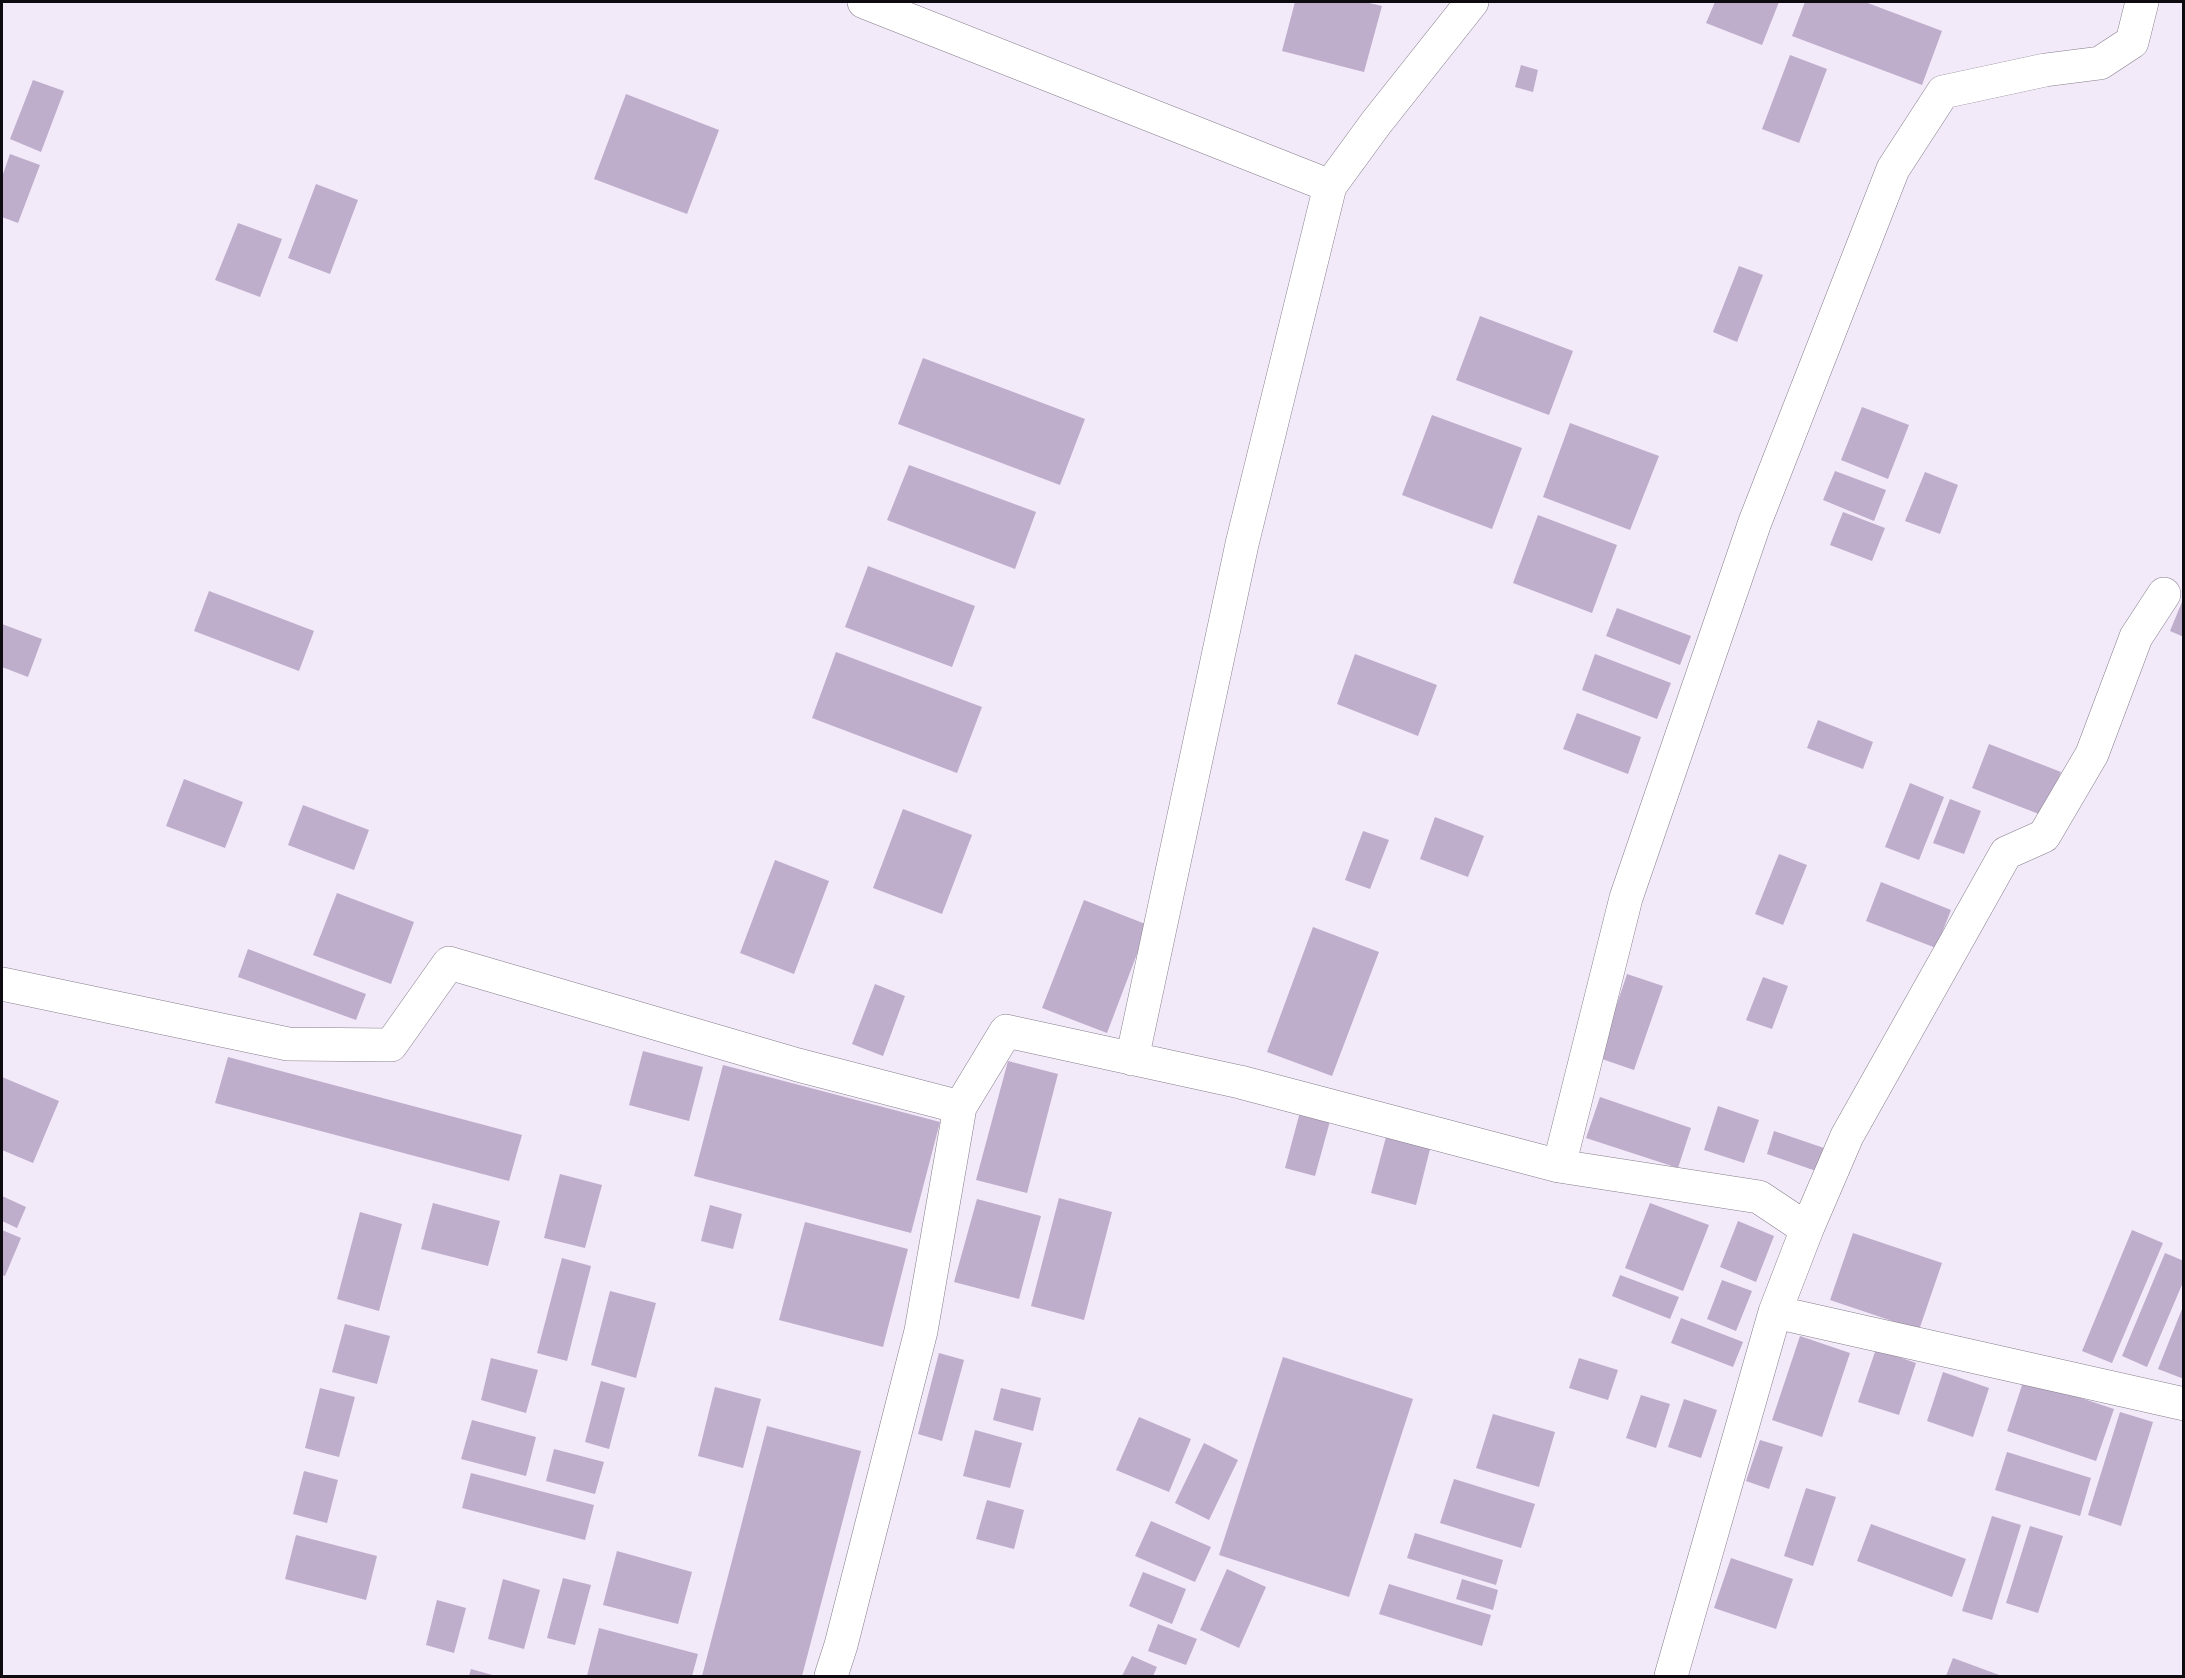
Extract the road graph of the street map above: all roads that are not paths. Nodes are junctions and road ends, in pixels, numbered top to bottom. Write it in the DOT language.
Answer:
graph roads {
  1 [pos="864,2"];
  2 [pos="1472,2"];
  3 [pos="2142,2"];
  4 [pos="1330,186"];
  5 [pos="2164,594"];
  6 [pos="2,984"];
  7 [pos="1132,1059"];
  8 [pos="960,1107"];
  9 [pos="1559,1166"];
  10 [pos="1807,1229"];
  11 [pos="1775,1312"];
  12 [pos="2184,1404"];
  13 [pos="831,1677"];
  14 [pos="1671,1677"];
  1 -- 4 [label="street"];
  2 -- 4 [label="street"];
  3 -- 9 [label="street"];
  4 -- 7 [label="street"];
  5 -- 10 [label="street"];
  6 -- 8 [label="street"];
  7 -- 8 [label="street"];
  7 -- 9 [label="street"];
  8 -- 13 [label="street"];
  9 -- 10 [label="street"];
  10 -- 11 [label="street"];
  11 -- 12 [label="street"];
  11 -- 14 [label="street"];
}
